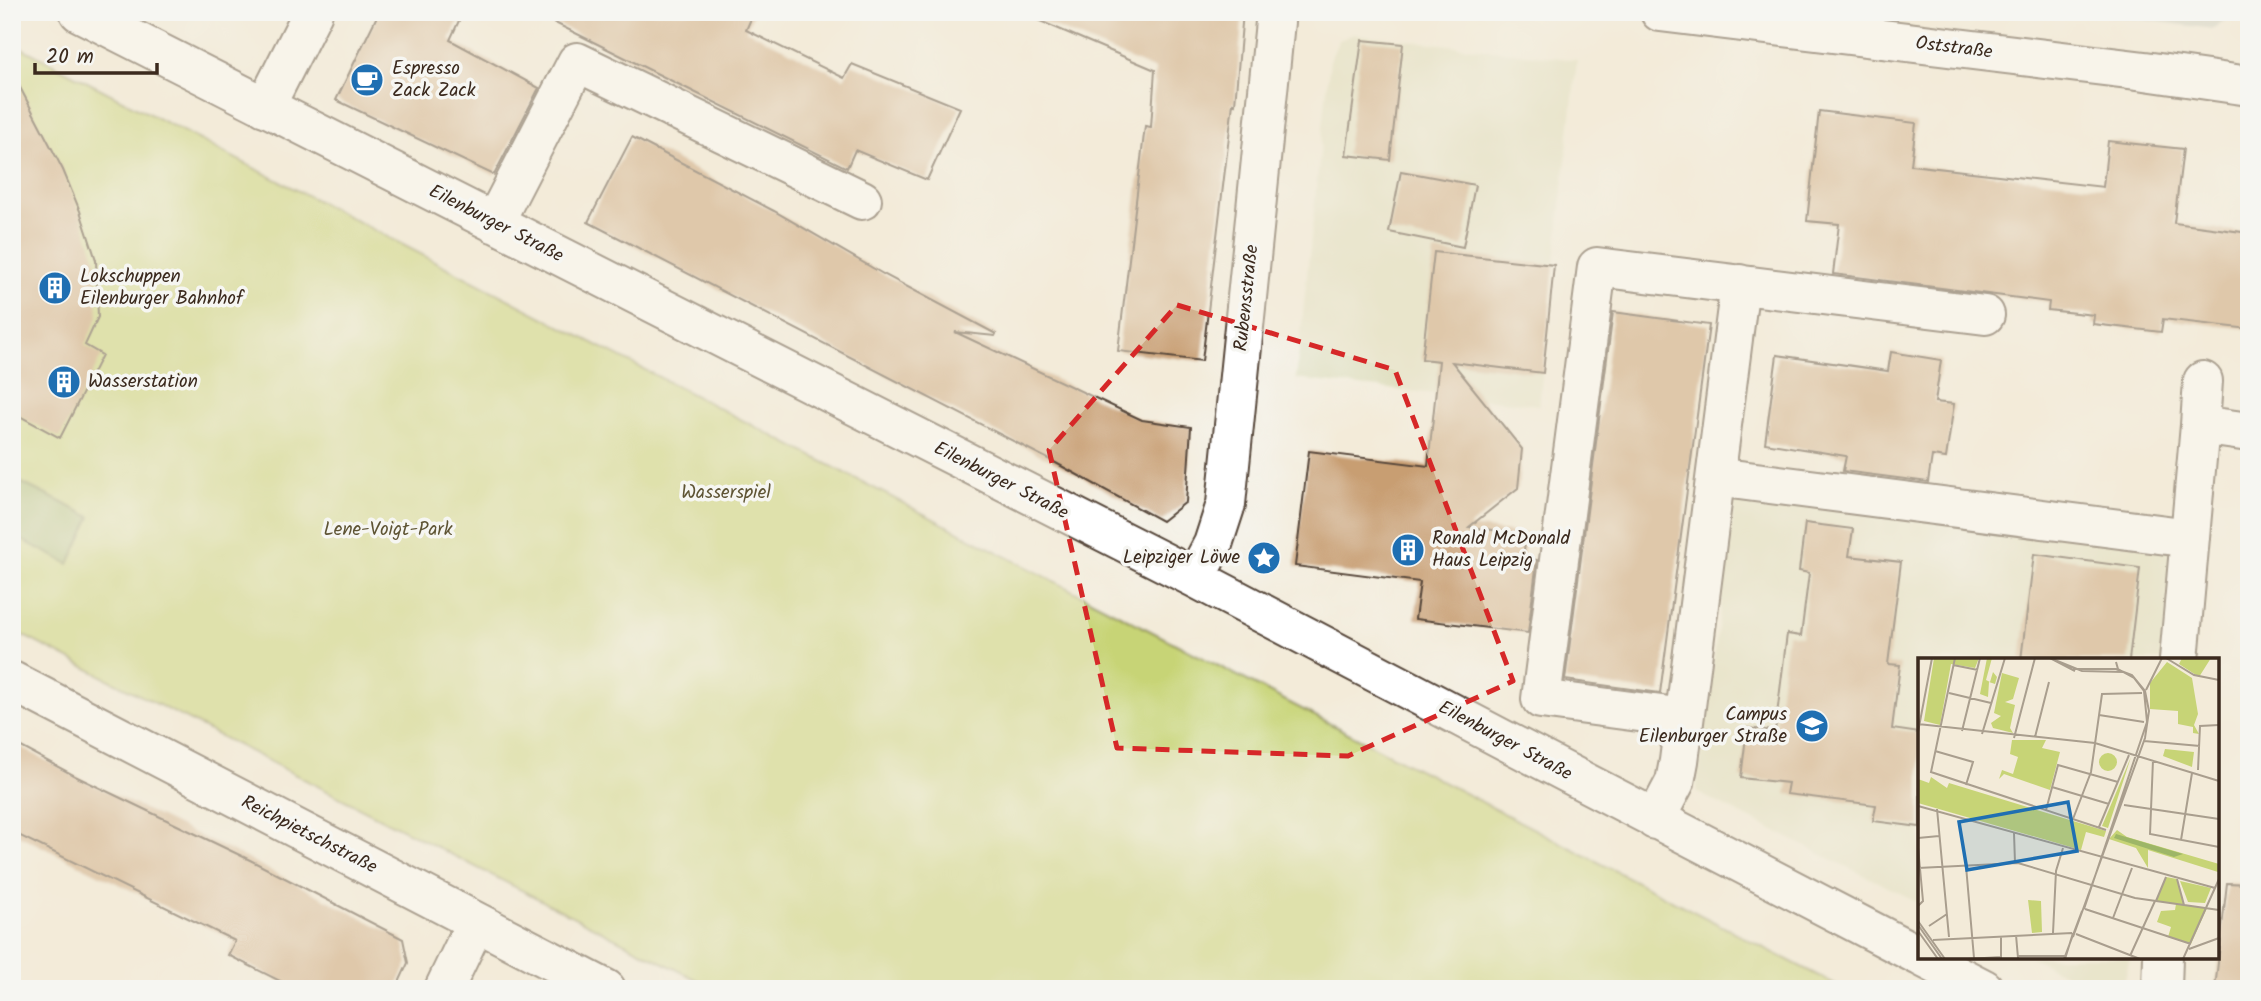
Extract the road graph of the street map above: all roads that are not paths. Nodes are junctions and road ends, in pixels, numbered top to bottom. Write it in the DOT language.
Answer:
graph roads {
  1 [pos="79,12"];
  2 [pos="313,12"];
  3 [pos="1276,12"];
  4 [pos="1660,12"];
  5 [pos="2249,86"];
  6 [pos="265,107"];
  7 [pos="862,200"];
  8 [pos="494,223"];
  9 [pos="1740,284"];
  10 [pos="1986,315"];
  11 [pos="2203,381"];
  12 [pos="2200,425"];
  13 [pos="2249,432"];
  14 [pos="1716,477"];
  15 [pos="2190,538"];
  16 [pos="1195,578"];
  17 [pos="2179,658"];
  18 [pos="12,681"];
  19 [pos="1684,718"];
  20 [pos="1655,820"];
  21 [pos="476,922"];
  22 [pos="1918,955"];
  23 [pos="1925,959"];
  24 [pos="2163,959"];
  25 [pos="444,989"];
  26 [pos="606,989"];
  27 [pos="1984,989"];
  28 [pos="2162,989"];
  1 -- 6 [label="street, Eilenburger Straße"];
  2 -- 6 [label="street"];
  3 -- 16 [label="street, Rubensstraße"];
  4 -- 5 [label="street, Oststraße"];
  6 -- 8 [label="street, Eilenburger Straße"];
  7 -- 8 [label="street"];
  8 -- 16 [label="street, Eilenburger Straße"];
  9 -- 10 [label="street"];
  9 -- 14 [label="street"];
  9 -- 19 [label="street"];
  11 -- 12 [label="street"];
  12 -- 13 [label="street"];
  12 -- 15 [label="street"];
  14 -- 15 [label="street"];
  14 -- 19 [label="street"];
  15 -- 17 [label="street"];
  16 -- 20 [label="street, Eilenburger Straße"];
  18 -- 21 [label="street, Reichpietschstraße"];
  19 -- 20 [label="street"];
  20 -- 22 [label="street, Eilenburger Straße"];
  21 -- 25 [label="street"];
  21 -- 26 [label="street, Reichpietschstraße"];
  23 -- 27 [label="street, Eilenburger Straße"];
  24 -- 28 [label="street"];
}
